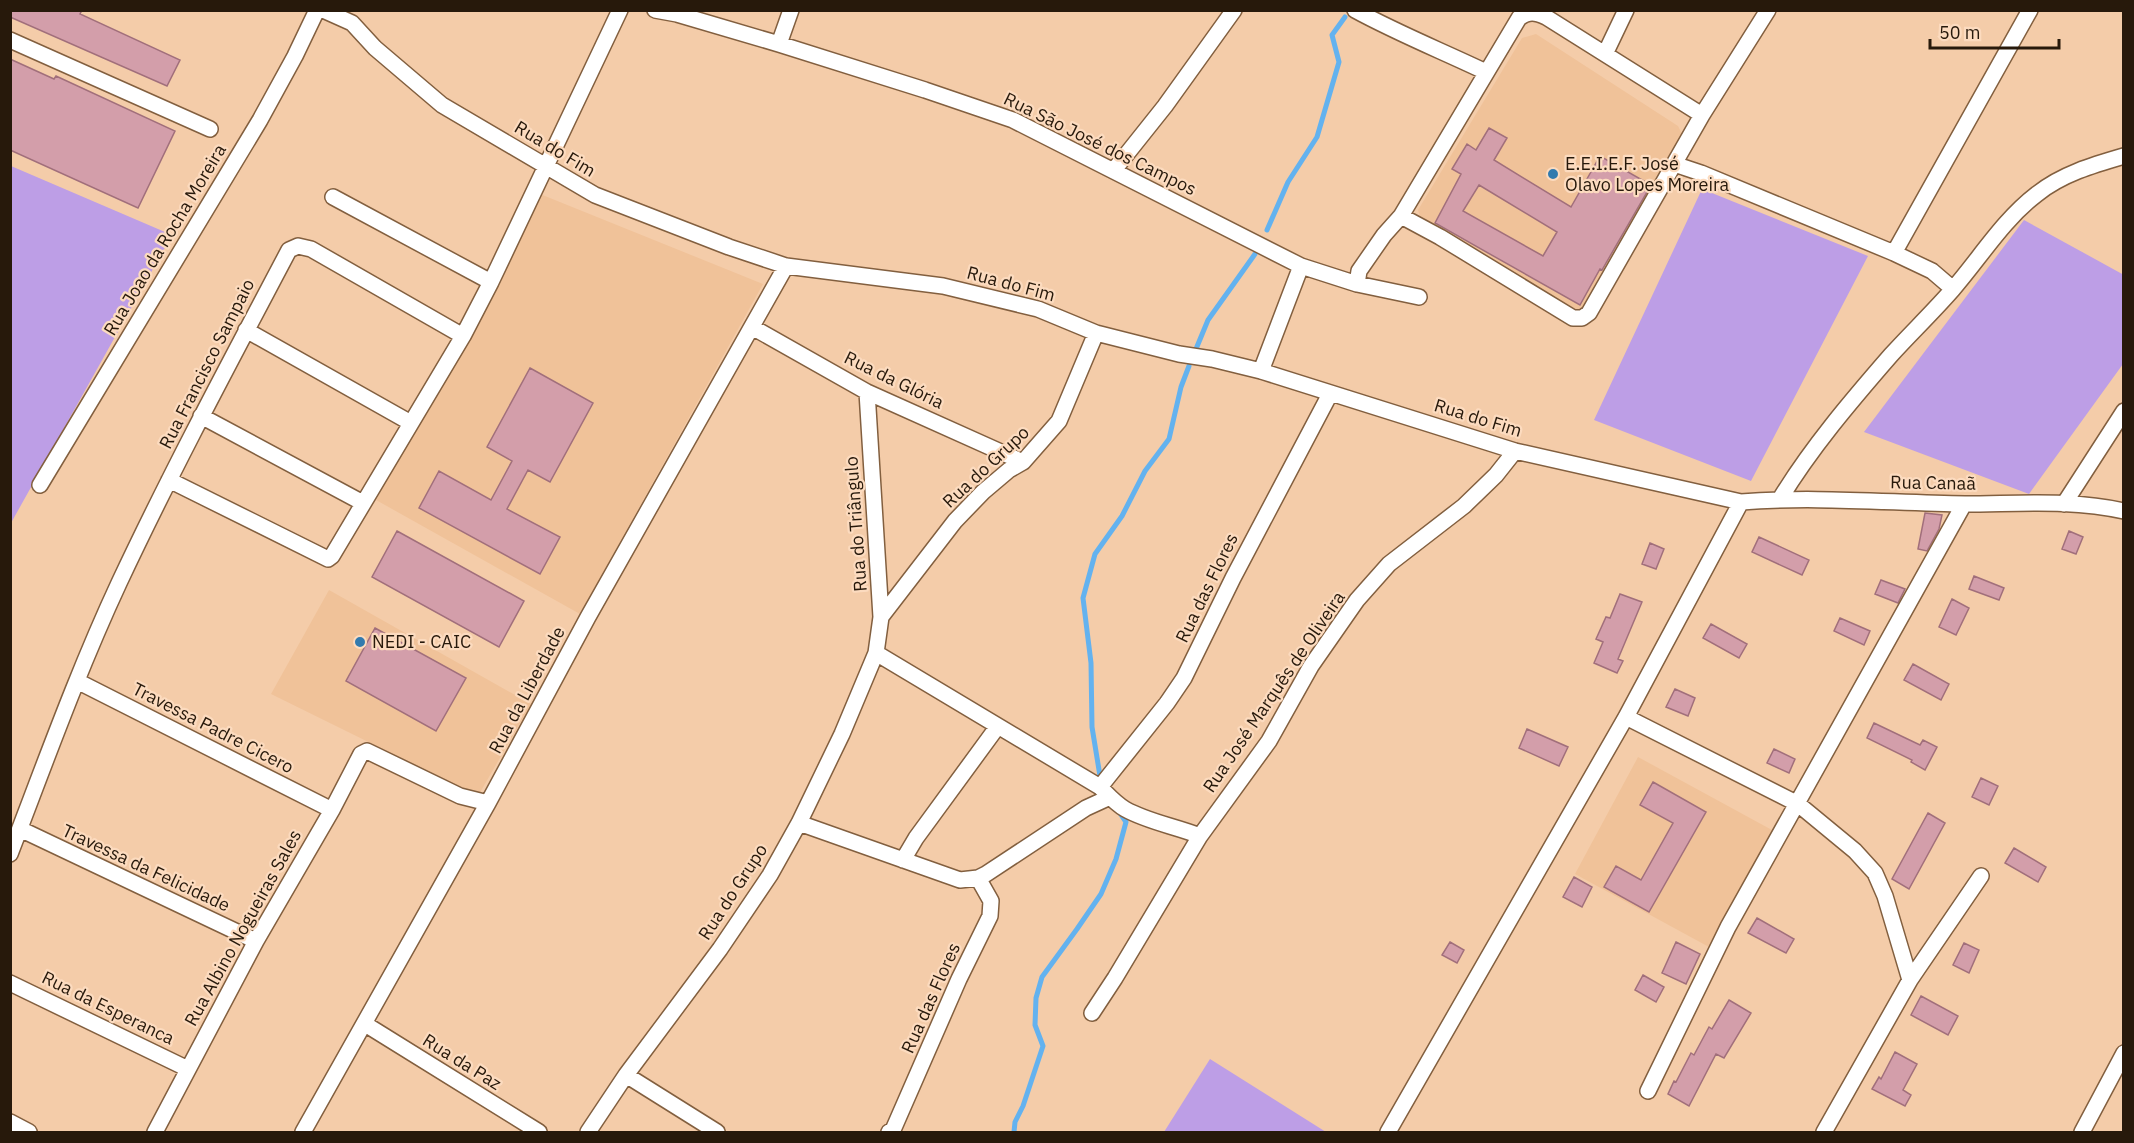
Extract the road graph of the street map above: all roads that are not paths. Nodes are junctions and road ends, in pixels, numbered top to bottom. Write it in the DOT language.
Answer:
graph roads {
  1 [pos="317,10"];
  2 [pos="323,10"];
  3 [pos="620,10"];
  4 [pos="655,10"];
  5 [pos="791,10"];
  6 [pos="1234,10"];
  7 [pos="1355,10"];
  8 [pos="1626,10"];
  9 [pos="1768,10"];
  10 [pos="2030,10"];
  11 [pos="354,16"];
  12 [pos="10,40"];
  13 [pos="779,44"];
  14 [pos="1605,54"];
  15 [pos="1486,72"];
  16 [pos="1702,115"];
  17 [pos="210,129"];
  18 [pos="2124,156"];
  19 [pos="1674,164"];
  20 [pos="545,165"];
  21 [pos="1114,170"];
  22 [pos="333,197"];
  23 [pos="1401,216"];
  24 [pos="1894,253"];
  25 [pos="786,266"];
  26 [pos="1301,266"];
  27 [pos="491,282"];
  28 [pos="1357,284"];
  29 [pos="1953,289"];
  30 [pos="1419,297"];
  31 [pos="752,327"];
  32 [pos="246,330"];
  33 [pos="1096,333"];
  34 [pos="463,336"];
  35 [pos="1261,371"];
  36 [pos="867,392"];
  37 [pos="1329,394"];
  38 [pos="2124,411"];
  39 [pos="201,416"];
  40 [pos="411,423"];
  41 [pos="1515,451"];
  42 [pos="1023,462"];
  43 [pos="169,480"];
  44 [pos="40,485"];
  45 [pos="1780,499"];
  46 [pos="363,502"];
  47 [pos="1741,502"];
  48 [pos="1964,504"];
  49 [pos="2064,504"];
  50 [pos="2124,511"];
  51 [pos="881,617"];
  52 [pos="876,653"];
  53 [pos="77,681"];
  54 [pos="1626,717"];
  55 [pos="998,726"];
  56 [pos="1105,792"];
  57 [pos="488,803"];
  58 [pos="1798,804"];
  59 [pos="332,810"];
  60 [pos="799,823"];
  61 [pos="20,830"];
  62 [pos="1200,836"];
  63 [pos="10,854"];
  64 [pos="903,860"];
  65 [pos="1981,876"];
  66 [pos="978,878"];
  67 [pos="256,941"];
  68 [pos="1910,980"];
  69 [pos="10,983"];
  70 [pos="1092,1013"];
  71 [pos="365,1024"];
  72 [pos="2124,1053"];
  73 [pos="188,1069"];
  74 [pos="627,1075"];
  75 [pos="1648,1091"];
  76 [pos="10,1122"];
  77 [pos="29,1132"];
  78 [pos="155,1132"];
  79 [pos="303,1132"];
  80 [pos="539,1132"];
  81 [pos="588,1132"];
  82 [pos="717,1132"];
  83 [pos="889,1132"];
  84 [pos="1388,1132"];
  85 [pos="1824,1132"];
  86 [pos="2082,1132"];
  1 -- 44 [label="street, Rua Joao da Rocha Moreira"];
  2 -- 11 [label="street"];
  3 -- 20 [label="street"];
  4 -- 13 [label="street, Rua São José dos Campos"];
  5 -- 13 [label="street"];
  6 -- 21 [label="street"];
  7 -- 15 [label="street"];
  8 -- 14 [label="street"];
  9 -- 16 [label="street"];
  10 -- 24 [label="street"];
  11 -- 20 [label="street, Rua do Fim"];
  12 -- 17 [label="street"];
  13 -- 21 [label="street, Rua São José dos Campos"];
  14 -- 15 [label="street"];
  14 -- 16 [label="street"];
  15 -- 23 [label="street"];
  16 -- 19 [label="street"];
  18 -- 29 [label="street"];
  19 -- 23 [label="street"];
  19 -- 24 [label="street"];
  20 -- 25 [label="street, Rua do Fim"];
  20 -- 27 [label="street"];
  21 -- 26 [label="street, Rua São José dos Campos"];
  22 -- 27 [label="street"];
  23 -- 28 [label="street"];
  24 -- 29 [label="street"];
  25 -- 31 [label="street, Rua da Liberdade"];
  25 -- 33 [label="street, Rua do Fim"];
  26 -- 28 [label="street, Rua São José dos Campos"];
  26 -- 35 [label="street"];
  27 -- 34 [label="street"];
  28 -- 30 [label="street, Rua São José dos Campos"];
  29 -- 45 [label="street"];
  31 -- 36 [label="street, Rua da Glória"];
  31 -- 57 [label="street, Rua da Liberdade"];
  32 -- 34 [label="street, Rua Francisco Sampaio"];
  32 -- 39 [label="street, Rua Francisco Sampaio"];
  32 -- 40 [label="street"];
  33 -- 35 [label="street, Rua do Fim"];
  33 -- 42 [label="street, Rua do Grupo"];
  34 -- 40 [label="street"];
  35 -- 37 [label="street, Rua do Fim"];
  36 -- 42 [label="street, Rua da Glória"];
  36 -- 51 [label="street, Rua do Triângulo"];
  37 -- 41 [label="street, Rua do Fim"];
  37 -- 56 [label="street, Rua das Flores"];
  38 -- 49 [label="street"];
  39 -- 43 [label="street, Rua Francisco Sampaio"];
  39 -- 46 [label="street"];
  40 -- 46 [label="street"];
  41 -- 47 [label="street, Rua do Fim"];
  41 -- 62 [label="street, Rua José Marquês de Oliveira"];
  42 -- 51 [label="street, Rua do Grupo"];
  43 -- 46 [label="street"];
  43 -- 53 [label="street, Rua Francisco Sampaio"];
  45 -- 47 [label="street, Rua Canaã"];
  45 -- 48 [label="street, Rua Canaã"];
  47 -- 54 [label="street"];
  48 -- 49 [label="street, Rua Canaã"];
  48 -- 58 [label="street"];
  49 -- 50 [label="street, Rua Canaã"];
  51 -- 52 [label="street, Rua do Triângulo"];
  52 -- 55 [label="street"];
  52 -- 60 [label="street, Rua do Grupo"];
  53 -- 59 [label="street, Travessa Padre Cicero"];
  53 -- 61 [label="street, Rua Francisco Sampaio"];
  54 -- 58 [label="street"];
  54 -- 84 [label="street"];
  55 -- 56 [label="street"];
  55 -- 64 [label="street"];
  56 -- 62 [label="street"];
  56 -- 66 [label="street"];
  57 -- 59 [label="street, Rua Albino Nogueiras Sales"];
  57 -- 71 [label="street, Rua da Liberdade"];
  58 -- 68 [label="street"];
  58 -- 75 [label="street"];
  59 -- 67 [label="street, Rua Albino Nogueiras Sales"];
  60 -- 64 [label="street"];
  60 -- 74 [label="street, Rua do Grupo"];
  61 -- 63 [label="street, Rua Francisco Sampaio"];
  61 -- 67 [label="street, Travessa da Felicidade"];
  62 -- 70 [label="street, Rua José Marquês de Oliveira"];
  64 -- 66 [label="street"];
  65 -- 68 [label="street"];
  66 -- 83 [label="street, Rua das Flores"];
  67 -- 73 [label="street, Rua Albino Nogueiras Sales"];
  68 -- 85 [label="street"];
  69 -- 73 [label="street, Rua da Esperanca"];
  71 -- 79 [label="street, Rua da Liberdade"];
  71 -- 80 [label="street, Rua da Paz"];
  72 -- 86 [label="street"];
  73 -- 78 [label="street, Rua Albino Nogueiras Sales"];
  74 -- 81 [label="street, Rua do Grupo"];
  74 -- 82 [label="street"];
  76 -- 77 [label="street"];
}
